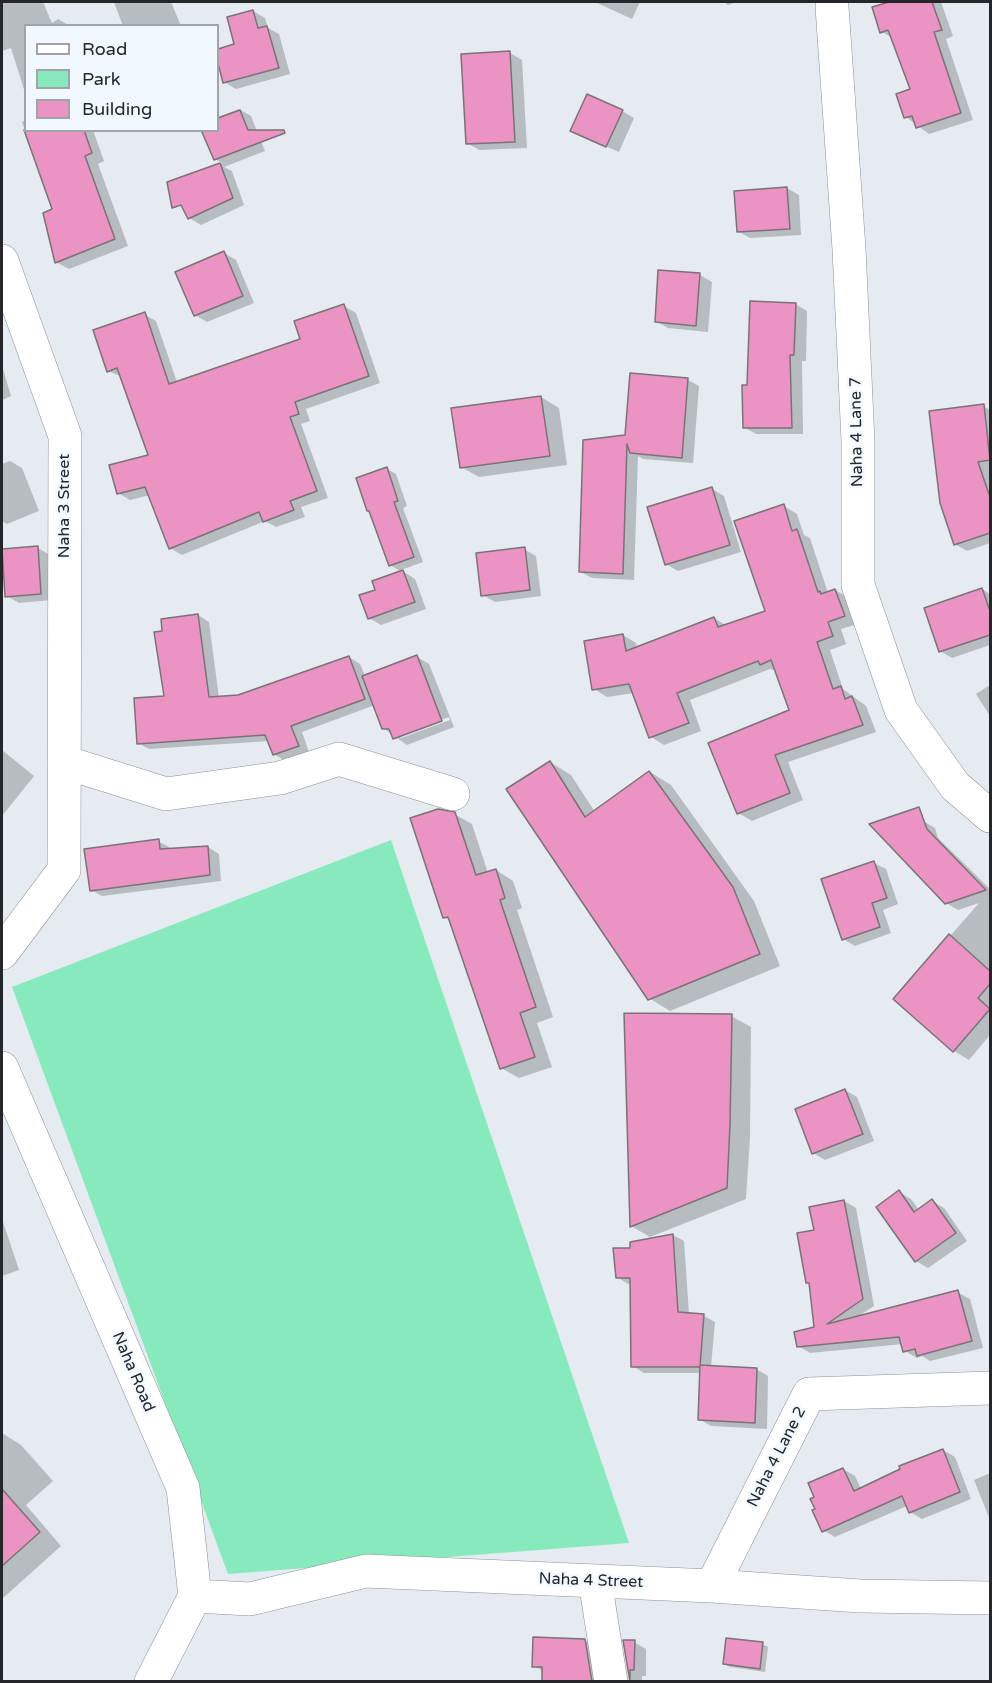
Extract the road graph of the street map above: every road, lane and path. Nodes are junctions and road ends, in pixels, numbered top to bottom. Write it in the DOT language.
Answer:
graph roads {
  1 [pos="832,7"];
  2 [pos="2,261"];
  3 [pos="64,762"];
  4 [pos="453,794"];
  5 [pos="990,816"];
  6 [pos="4,944"];
  7 [pos="2,1068"];
  8 [pos="990,1388"];
  9 [pos="595,1581"];
  10 [pos="712,1586"];
  11 [pos="195,1596"];
  12 [pos="990,1598"];
  13 [pos="151,1682"];
  14 [pos="611,1682"];
  1 -- 5 [label="street, Naha 4 Lane 7"];
  2 -- 3 [label="street, Naha 3 Street"];
  3 -- 4 [label="street"];
  3 -- 6 [label="street, Naha 3 Street"];
  7 -- 11 [label="street, Naha Road"];
  8 -- 10 [label="street, Naha 4 Lane 2"];
  9 -- 10 [label="street, Naha 4 Street"];
  9 -- 11 [label="street, Naha 4 Street"];
  9 -- 14 [label="street"];
  10 -- 12 [label="street, Naha 4 Street"];
  11 -- 13 [label="street"];
}
